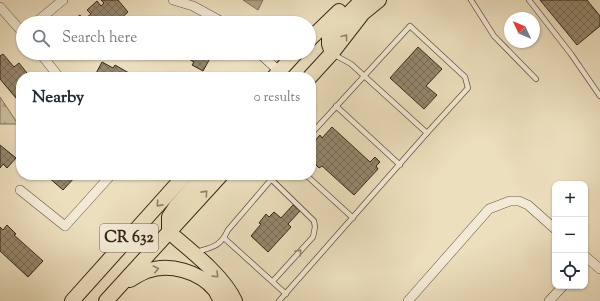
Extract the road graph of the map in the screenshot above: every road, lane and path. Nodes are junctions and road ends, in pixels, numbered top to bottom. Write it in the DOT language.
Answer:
graph roads {
  1 [pos="63,0"];
  2 [pos="173,0"];
  3 [pos="352,0"];
  4 [pos="362,0"];
  5 [pos="379,0"];
  6 [pos="471,0"];
  7 [pos="529,0"];
  8 [pos="0,7"];
  9 [pos="44,16"];
  10 [pos="211,16"];
  11 [pos="16,25"];
  12 [pos="316,33"];
  13 [pos="332,53"];
  14 [pos="46,60"];
  15 [pos="266,60"];
  16 [pos="290,60"];
  17 [pos="55,72"];
  18 [pos="279,72"];
  19 [pos="315,72"];
  20 [pos="364,76"];
  21 [pos="536,79"];
  22 [pos="600,96"];
  23 [pos="336,106"];
  24 [pos="316,128"];
  25 [pos="427,134"];
  26 [pos="400,164"];
  27 [pos="106,180"];
  28 [pos="181,180"];
  29 [pos="199,180"];
  30 [pos="217,180"];
  31 [pos="270,180"];
  32 [pos="272,180"];
  33 [pos="311,180"];
  34 [pos="20,190"];
  35 [pos="353,218"];
  36 [pos="552,226"];
  37 [pos="170,232"];
  38 [pos="224,238"];
  39 [pos="192,252"];
  40 [pos="588,260"];
  41 [pos="600,269"];
  42 [pos="273,281"];
  43 [pos="121,285"];
  44 [pos="560,289"];
  45 [pos="286,294"];
  46 [pos="72,301"];
  47 [pos="106,301"];
  48 [pos="221,301"];
  49 [pos="235,301"];
  50 [pos="279,301"];
  51 [pos="408,301"];
  52 [pos="549,301"];
  1 -- 9 [label="street"];
  2 -- 10 [label="street"];
  3 -- 12 [label="main road"];
  4 -- 13 [label="main road"];
  13 -- 5 [label="main road, one-way"];
  6 -- 21 [label="lane"];
  7 -- 22 [label="lane"];
  8 -- 11 [label="street"];
  13 -- 19 [label="main road"];
  13 -- 20 [label="lane"];
  14 -- 17 [label="street"];
  15 -- 18 [label="street"];
  16 -- 18 [label="main road"];
  20 -- 23 [label="lane"];
  20 -- 25 [label="lane"];
  20 -- 25 [label="lane"];
  23 -- 24 [label="lane"];
  23 -- 26 [label="lane"];
  25 -- 26 [label="lane"];
  26 -- 35 [label="lane"];
  27 -- 34 [label="street"];
  28 -- 46 [label="main road, CR 632, one-way"];
  29 -- 37 [label="main road"];
  37 -- 30 [label="main road, CR 632, one-way"];
  31 -- 38 [label="lane"];
  42 -- 32 [label="lane, one-way"];
  33 -- 35 [label="lane"];
  35 -- 45 [label="lane"];
  36 -- 51 [label="street"];
  37 -- 39 [label="main road"];
  37 -- 43 [label="main road, CR 632"];
  38 -- 39 [label="lane"];
  38 -- 42 [label="lane"];
  39 -- 49 [label="main road, one-way"];
  40 -- 41 [label="street"];
  42 -- 45 [label="lane"];
  43 -- 47 [label="main road, CR 632"];
  43 -- 48 [label="main road, one-way"];
  44 -- 52 [label="street"];
  45 -- 50 [label="lane"];
}
